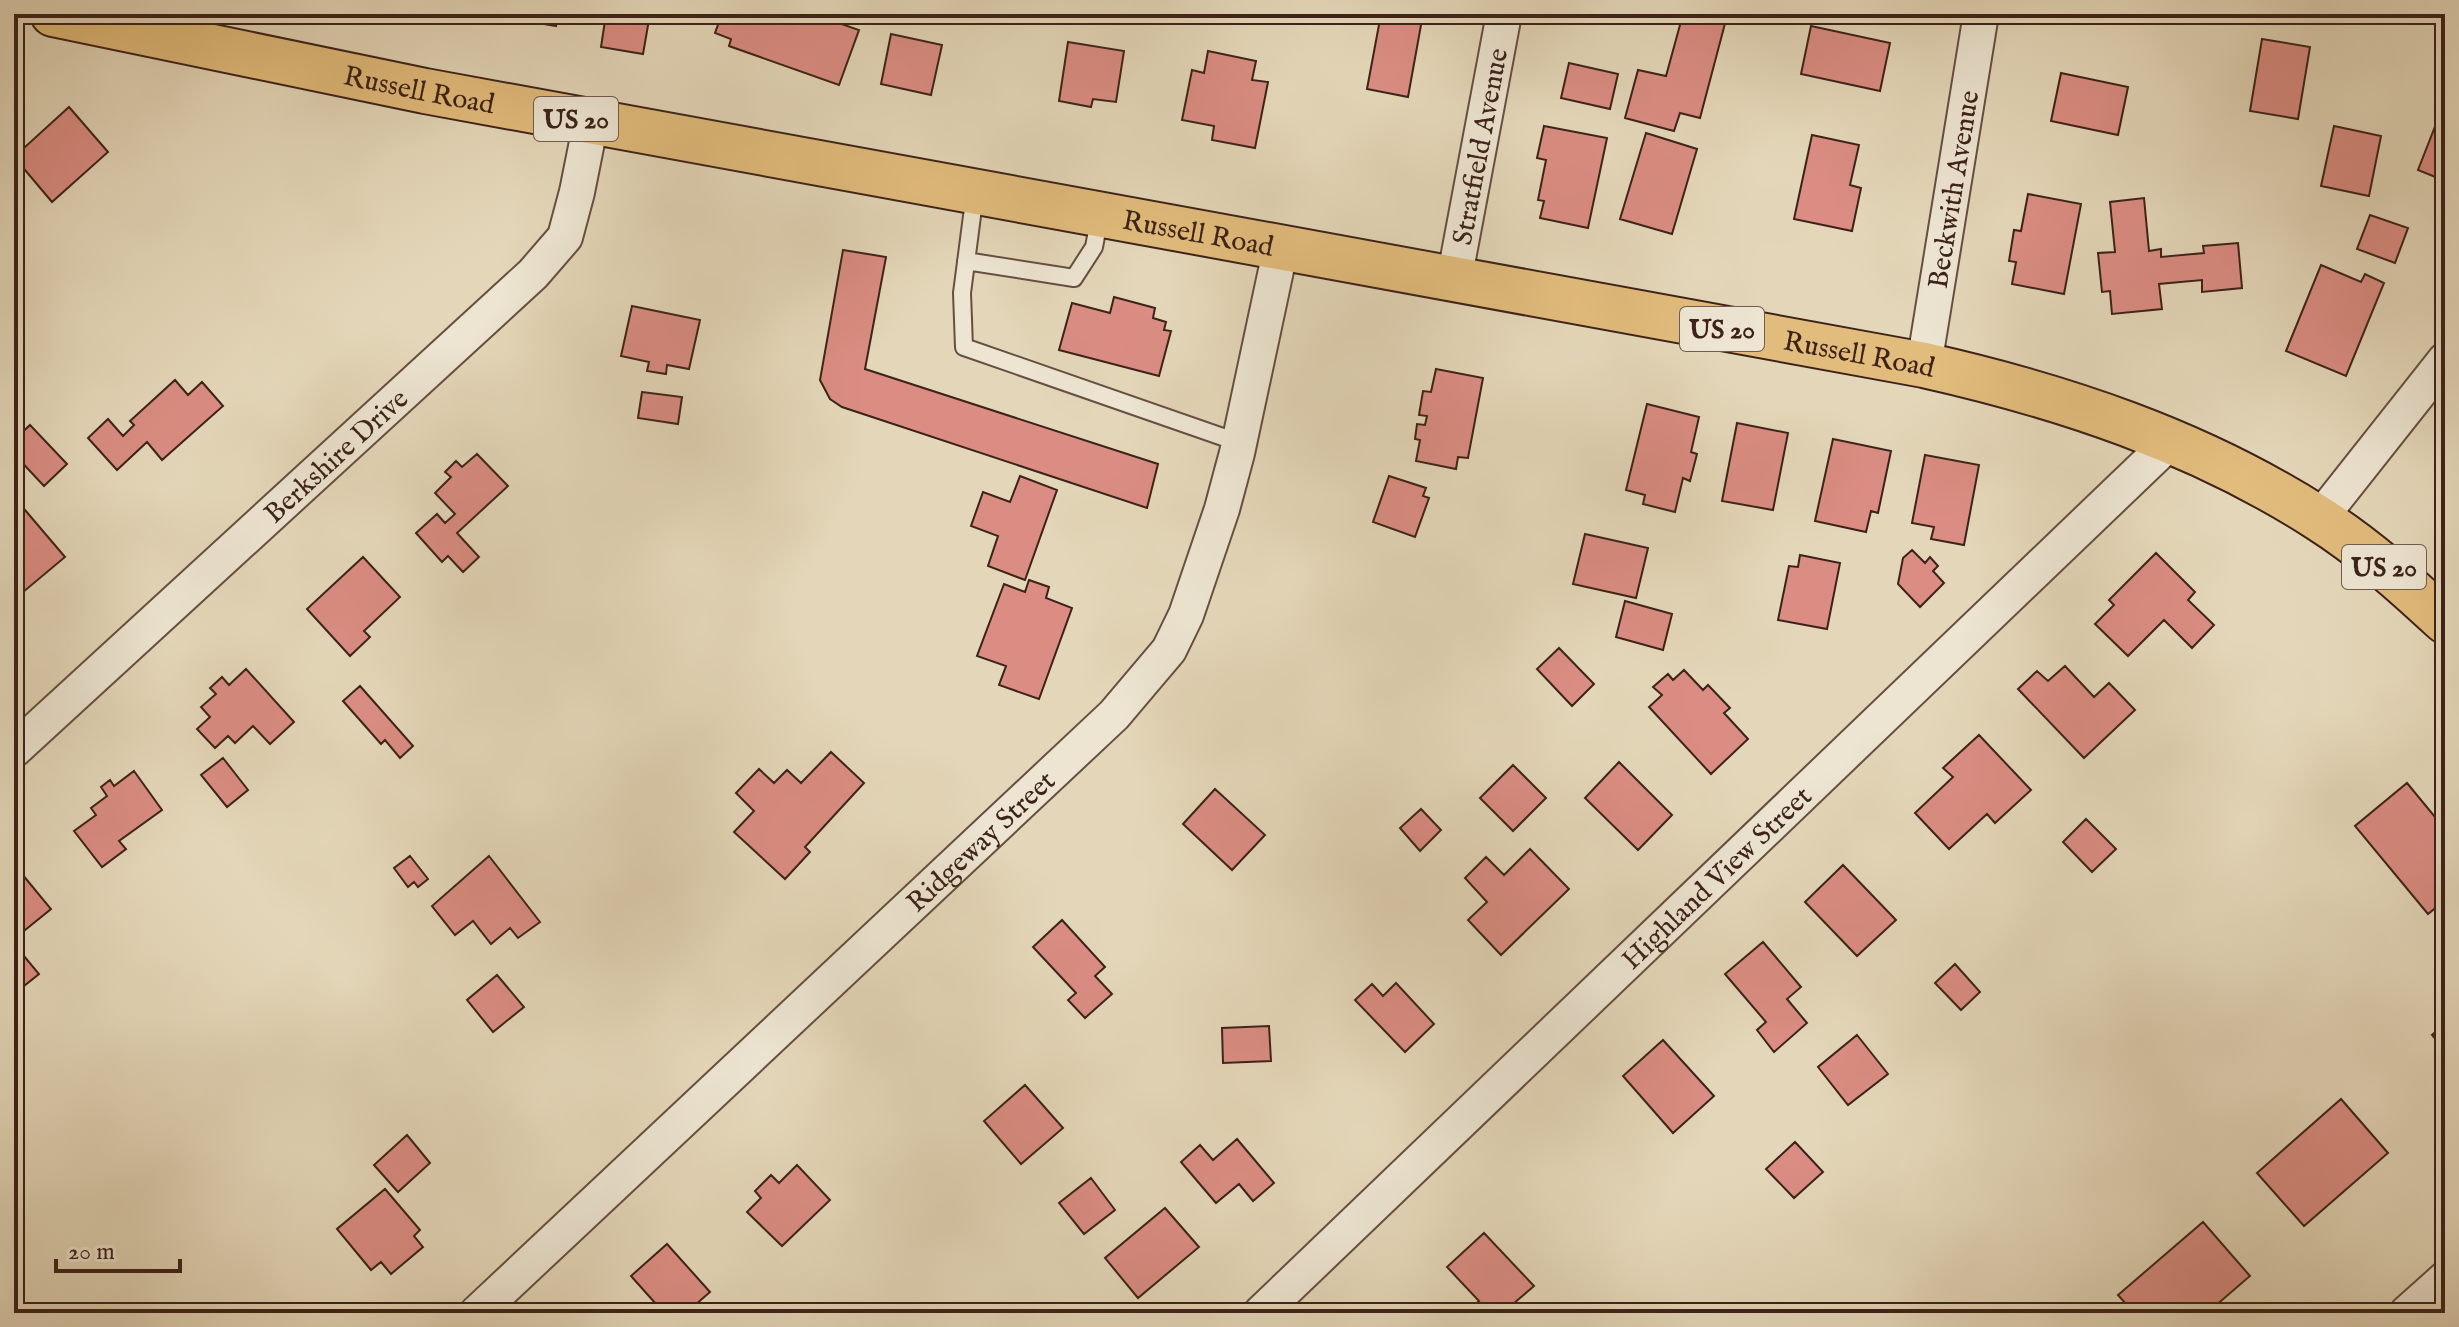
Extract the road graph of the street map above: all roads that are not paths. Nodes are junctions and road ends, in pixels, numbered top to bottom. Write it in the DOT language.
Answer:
graph roads {
  1 [pos="53,14"];
  2 [pos="1504,14"];
  3 [pos="1981,14"];
  4 [pos="591,122"];
  5 [pos="975,192"];
  6 [pos="1100,214"];
  7 [pos="1281,247"];
  8 [pos="966,261"];
  9 [pos="1454,280"];
  10 [pos="2445,360"];
  11 [pos="1924,365"];
  12 [pos="2171,441"];
  13 [pos="1240,443"];
  14 [pos="2320,518"];
  15 [pos="2445,621"];
  16 [pos="14,750"];
  17 [pos="2445,1279"];
  18 [pos="477,1313"];
  19 [pos="1261,1313"];
  20 [pos="2407,1313"];
  1 -- 4 [label="main road, Russell Road / US 20"];
  2 -- 9 [label="street, Stratfield Avenue"];
  3 -- 11 [label="street, Beckwith Avenue"];
  4 -- 5 [label="main road, Russell Road / US 20"];
  4 -- 16 [label="street, Berkshire Drive"];
  5 -- 6 [label="main road, Russell Road / US 20"];
  5 -- 8 [label="lane"];
  6 -- 7 [label="main road, Russell Road / US 20"];
  6 -- 8 [label="lane"];
  7 -- 9 [label="main road, Russell Road / US 20"];
  7 -- 13 [label="street, Ridgeway Street"];
  8 -- 13 [label="lane"];
  9 -- 11 [label="main road, Russell Road / US 20"];
  10 -- 14 [label="street"];
  11 -- 12 [label="main road, Russell Road / US 20"];
  12 -- 14 [label="main road, Russell Road / US 20"];
  12 -- 19 [label="street, Highland View Street"];
  13 -- 18 [label="street, Ridgeway Street"];
  14 -- 15 [label="main road, US 20"];
  17 -- 20 [label="street"];
}
